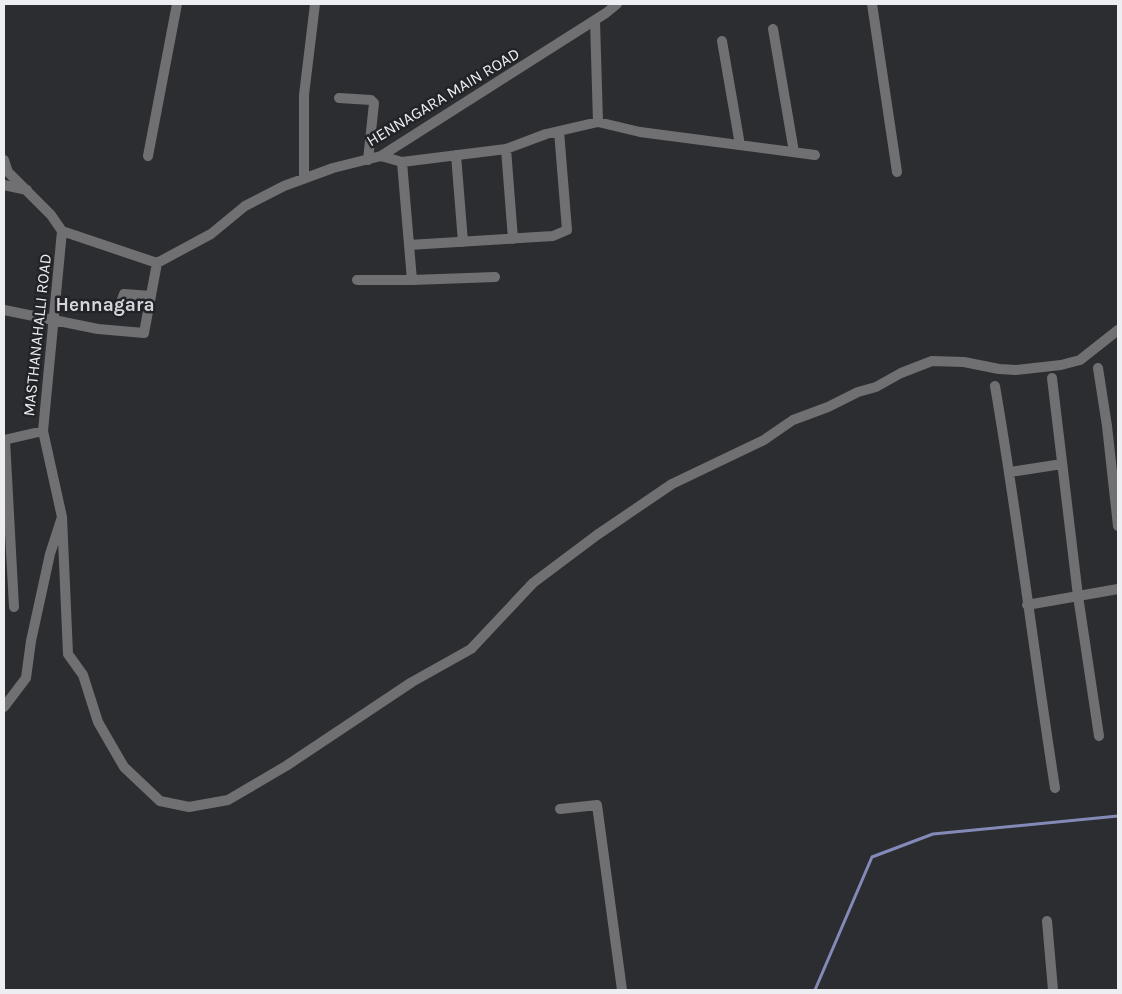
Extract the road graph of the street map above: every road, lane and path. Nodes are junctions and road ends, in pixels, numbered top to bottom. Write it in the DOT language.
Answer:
graph roads {
  1 [pos="177,4"];
  2 [pos="315,4"];
  3 [pos="617,4"];
  4 [pos="872,4"];
  5 [pos="595,21"];
  6 [pos="772,29"];
  7 [pos="722,41"];
  8 [pos="339,98"];
  9 [pos="598,122"];
  10 [pos="559,132"];
  11 [pos="740,145"];
  12 [pos="506,149"];
  13 [pos="794,152"];
  14 [pos="456,155"];
  15 [pos="815,155"];
  16 [pos="148,156"];
  17 [pos="381,156"];
  18 [pos="4,160"];
  19 [pos="368,160"];
  20 [pos="402,162"];
  21 [pos="897,172"];
  22 [pos="304,179"];
  23 [pos="4,185"];
  24 [pos="28,190"];
  25 [pos="62,231"];
  26 [pos="513,238"];
  27 [pos="463,242"];
  28 [pos="409,245"];
  29 [pos="157,263"];
  30 [pos="495,277"];
  31 [pos="357,280"];
  32 [pos="412,280"];
  33 [pos="151,296"];
  34 [pos="4,310"];
  35 [pos="117,313"];
  36 [pos="54,320"];
  37 [pos="1118,330"];
  38 [pos="1098,368"];
  39 [pos="1052,378"];
  40 [pos="995,386"];
  41 [pos="43,431"];
  42 [pos="4,440"];
  43 [pos="1114,455"];
  44 [pos="1062,464"];
  45 [pos="1010,472"];
  46 [pos="62,517"];
  47 [pos="1118,526"];
  48 [pos="7,537"];
  49 [pos="1118,589"];
  50 [pos="1078,596"];
  51 [pos="1027,605"];
  52 [pos="14,607"];
  53 [pos="4,707"];
  54 [pos="1099,736"];
  55 [pos="1055,788"];
  56 [pos="560,809"];
  57 [pos="1047,921"];
  58 [pos="622,990"];
  59 [pos="1053,990"];
  1 -- 16 [label="street"];
  2 -- 22 [label="street"];
  3 -- 5 [label="street, HENNAGARA MAIN ROAD"];
  4 -- 21 [label="street"];
  5 -- 9 [label="street"];
  5 -- 17 [label="street, HENNAGARA MAIN ROAD"];
  6 -- 13 [label="street"];
  7 -- 11 [label="street"];
  8 -- 19 [label="street"];
  9 -- 10 [label="street"];
  9 -- 11 [label="street"];
  10 -- 12 [label="street"];
  10 -- 26 [label="street"];
  11 -- 13 [label="street"];
  12 -- 14 [label="street"];
  12 -- 26 [label="street"];
  13 -- 15 [label="street"];
  14 -- 20 [label="street"];
  14 -- 27 [label="street"];
  17 -- 19 [label="street, HENNAGARA MAIN ROAD"];
  17 -- 20 [label="street"];
  18 -- 24 [label="street"];
  19 -- 22 [label="street, HENNAGARA MAIN ROAD"];
  20 -- 28 [label="street"];
  22 -- 29 [label="street, HENNAGARA MAIN ROAD"];
  23 -- 24 [label="street"];
  24 -- 25 [label="street"];
  25 -- 29 [label="street"];
  25 -- 36 [label="street, MASTHANAHALLI ROAD"];
  26 -- 27 [label="street"];
  27 -- 28 [label="street"];
  28 -- 32 [label="street"];
  29 -- 33 [label="street"];
  30 -- 32 [label="street"];
  31 -- 32 [label="street"];
  33 -- 35 [label="street"];
  33 -- 36 [label="street"];
  34 -- 36 [label="street"];
  36 -- 41 [label="street, MASTHANAHALLI ROAD"];
  37 -- 46 [label="street"];
  38 -- 43 [label="street"];
  39 -- 44 [label="street"];
  40 -- 45 [label="street"];
  41 -- 42 [label="street, MASTHANAHALLI ROAD"];
  41 -- 46 [label="street"];
  42 -- 48 [label="street"];
  43 -- 47 [label="street"];
  44 -- 45 [label="street"];
  44 -- 50 [label="street"];
  45 -- 51 [label="street"];
  46 -- 53 [label="street"];
  48 -- 52 [label="street"];
  49 -- 50 [label="street"];
  50 -- 51 [label="street"];
  50 -- 54 [label="street"];
  51 -- 55 [label="street"];
  56 -- 58 [label="street"];
  57 -- 59 [label="street"];
}
